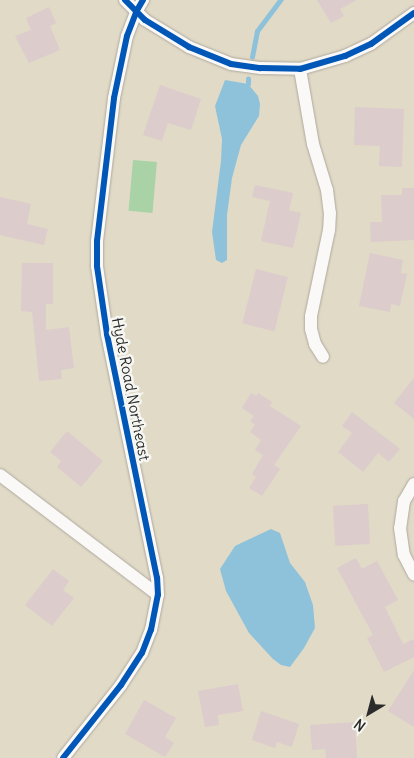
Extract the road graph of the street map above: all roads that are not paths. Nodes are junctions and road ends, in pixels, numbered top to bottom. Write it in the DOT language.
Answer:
graph roads {
  1 [pos="125,0"];
  2 [pos="143,0"];
  3 [pos="136,12"];
  4 [pos="414,13"];
  5 [pos="300,69"];
  6 [pos="322,357"];
  7 [pos="0,475"];
  8 [pos="414,484"];
  9 [pos="414,575"];
  10 [pos="158,595"];
  11 [pos="63,758"];
  1 -- 3 [label="street"];
  2 -- 3 [label="street, Hyde Road Northeast"];
  3 -- 5 [label="street"];
  3 -- 10 [label="street, Hyde Road Northeast"];
  4 -- 5 [label="street"];
  5 -- 6 [label="street"];
  7 -- 10 [label="street"];
  8 -- 9 [label="street"];
  10 -- 11 [label="street, Hyde Road Northeast"];
}
